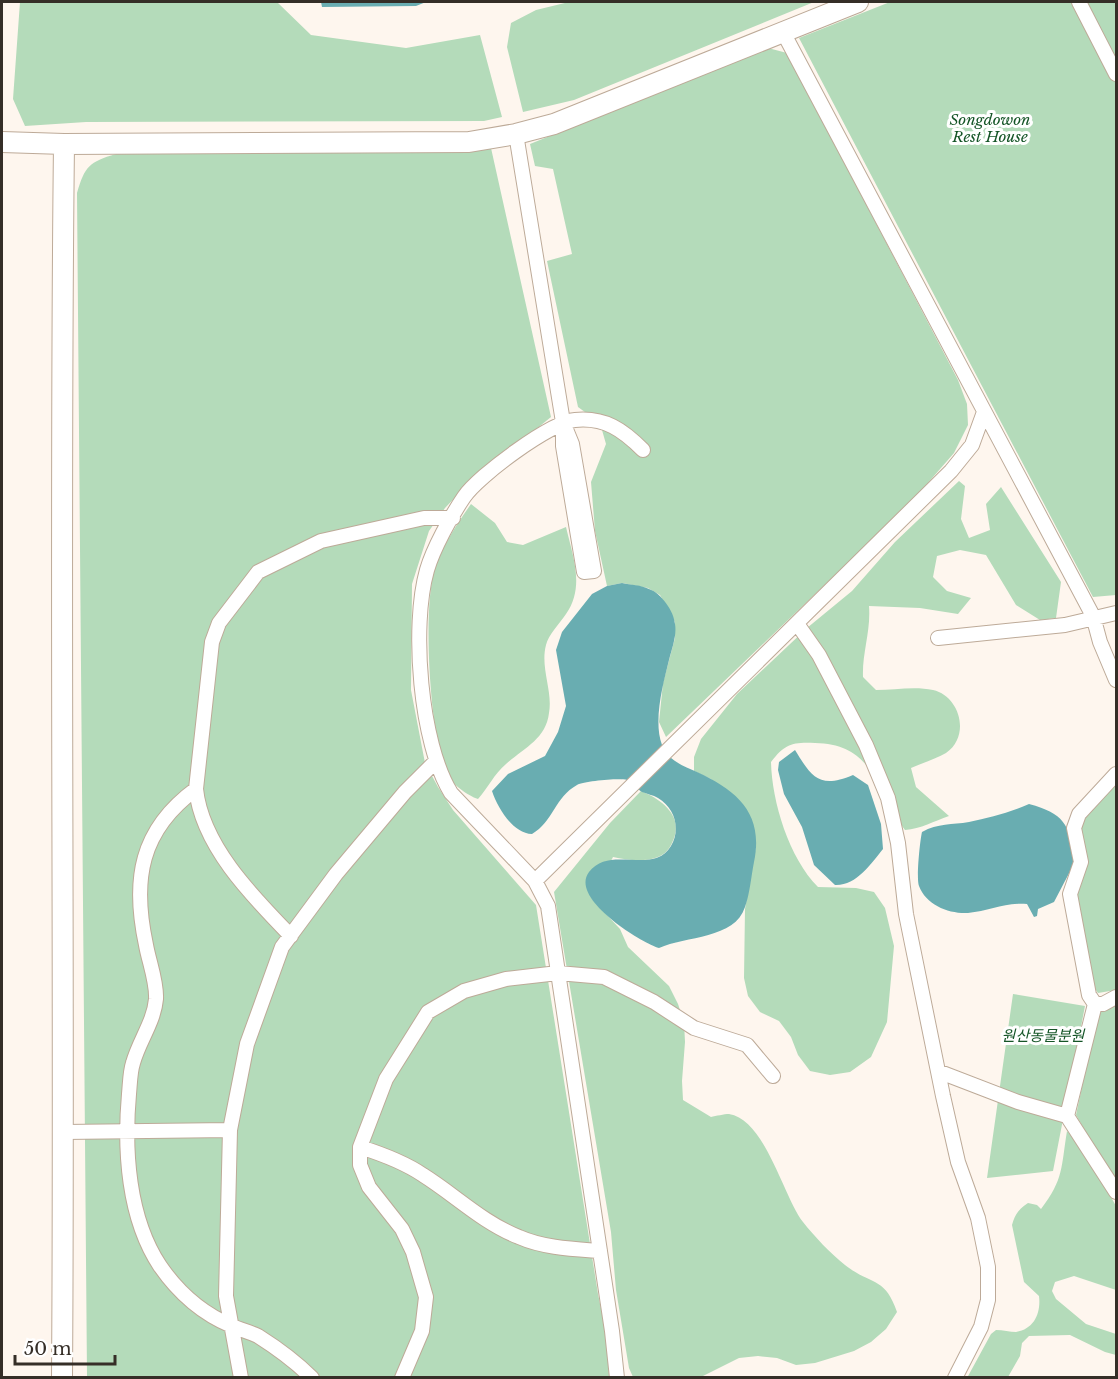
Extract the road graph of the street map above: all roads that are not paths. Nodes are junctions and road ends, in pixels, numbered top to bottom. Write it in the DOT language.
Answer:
graph roads {
  1 [pos="858,2"];
  2 [pos="1079,2"];
  3 [pos="783,32"];
  4 [pos="1116,74"];
  5 [pos="516,134"];
  6 [pos="2,142"];
  7 [pos="64,144"];
  8 [pos="984,412"];
  9 [pos="564,422"];
  10 [pos="643,450"];
  11 [pos="453,518"];
  12 [pos="1116,613"];
  13 [pos="1093,616"];
  14 [pos="798,625"];
  15 [pos="938,638"];
  16 [pos="1116,680"];
  17 [pos="435,762"];
  18 [pos="1116,774"];
  19 [pos="196,789"];
  20 [pos="535,881"];
  21 [pos="291,936"];
  22 [pos="558,973"];
  23 [pos="1116,997"];
  24 [pos="1095,1004"];
  25 [pos="940,1072"];
  26 [pos="773,1076"];
  27 [pos="1066,1116"];
  28 [pos="230,1130"];
  29 [pos="126,1131"];
  30 [pos="64,1132"];
  31 [pos="360,1147"];
  32 [pos="1116,1192"];
  33 [pos="600,1251"];
  34 [pos="231,1326"];
  35 [pos="62,1377"];
  36 [pos="241,1377"];
  37 [pos="312,1377"];
  38 [pos="402,1377"];
  39 [pos="616,1377"];
  40 [pos="955,1377"];
  1 -- 3 [label="main road"];
  2 -- 4 [label="street"];
  3 -- 5 [label="main road"];
  3 -- 8 [label="street"];
  5 -- 7 [label="main road"];
  5 -- 9 [label="street"];
  6 -- 7 [label="main road"];
  7 -- 30 [label="main road"];
  8 -- 13 [label="street"];
  8 -- 14 [label="street"];
  9 -- 9 [label="street"];
  9 -- 10 [label="street"];
  9 -- 11 [label="street"];
  11 -- 17 [label="street"];
  11 -- 19 [label="street"];
  12 -- 13 [label="street"];
  13 -- 15 [label="street"];
  13 -- 16 [label="street"];
  14 -- 20 [label="street"];
  14 -- 25 [label="street"];
  17 -- 20 [label="street"];
  17 -- 21 [label="street"];
  18 -- 24 [label="street"];
  19 -- 21 [label="street"];
  19 -- 29 [label="street"];
  20 -- 22 [label="street"];
  21 -- 28 [label="street"];
  22 -- 26 [label="street"];
  22 -- 31 [label="street"];
  22 -- 33 [label="street"];
  23 -- 24 [label="street"];
  24 -- 27 [label="street"];
  25 -- 27 [label="street"];
  25 -- 40 [label="street"];
  27 -- 32 [label="street"];
  28 -- 29 [label="street"];
  28 -- 34 [label="street"];
  29 -- 30 [label="street"];
  29 -- 34 [label="street"];
  30 -- 35 [label="main road"];
  31 -- 33 [label="street"];
  31 -- 38 [label="street"];
  33 -- 39 [label="street"];
  34 -- 36 [label="street"];
  34 -- 37 [label="street"];
}
